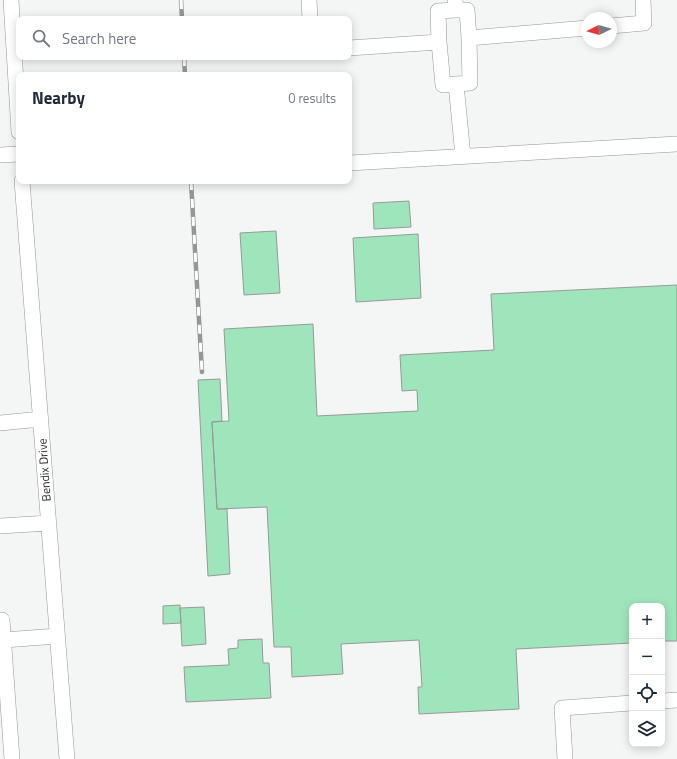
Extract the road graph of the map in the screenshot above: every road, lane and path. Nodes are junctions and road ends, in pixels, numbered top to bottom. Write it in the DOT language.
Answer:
graph roads {
  1 [pos="11,0"];
  2 [pos="308,0"];
  3 [pos="643,0"];
  4 [pos="455,5"];
  5 [pos="310,16"];
  6 [pos="617,25"];
  7 [pos="581,29"];
  8 [pos="469,38"];
  9 [pos="439,42"];
  10 [pos="352,48"];
  11 [pos="16,82"];
  12 [pos="456,84"];
  13 [pos="677,144"];
  14 [pos="16,154"];
  15 [pos="0,155"];
  16 [pos="463,156"];
  17 [pos="352,163"];
  18 [pos="26,184"];
  19 [pos="41,419"];
  20 [pos="0,424"];
  21 [pos="49,523"];
  22 [pos="0,526"];
  23 [pos="2,620"];
  24 [pos="57,636"];
  25 [pos="4,640"];
  26 [pos="677,700"];
  27 [pos="665,701"];
  28 [pos="629,703"];
  29 [pos="12,759"];
  30 [pos="67,759"];
  31 [pos="565,759"];
  1 -- 11 [label="street"];
  2 -- 5 [label="street"];
  3 -- 6 [label="street"];
  4 -- 8 [label="street"];
  4 -- 9 [label="street"];
  7 -- 8 [label="street"];
  8 -- 12 [label="street"];
  9 -- 10 [label="street"];
  9 -- 12 [label="street"];
  12 -- 16 [label="street"];
  13 -- 16 [label="street"];
  14 -- 15 [label="street"];
  16 -- 17 [label="street"];
  18 -- 19 [label="street, Bendix Drive"];
  19 -- 20 [label="street"];
  19 -- 21 [label="street, Bendix Drive"];
  21 -- 22 [label="street"];
  21 -- 24 [label="street, Bendix Drive"];
  23 -- 25 [label="street"];
  24 -- 25 [label="street"];
  24 -- 30 [label="street, Bendix Drive"];
  25 -- 29 [label="street"];
  26 -- 27 [label="street"];
  28 -- 31 [label="street"];
}
